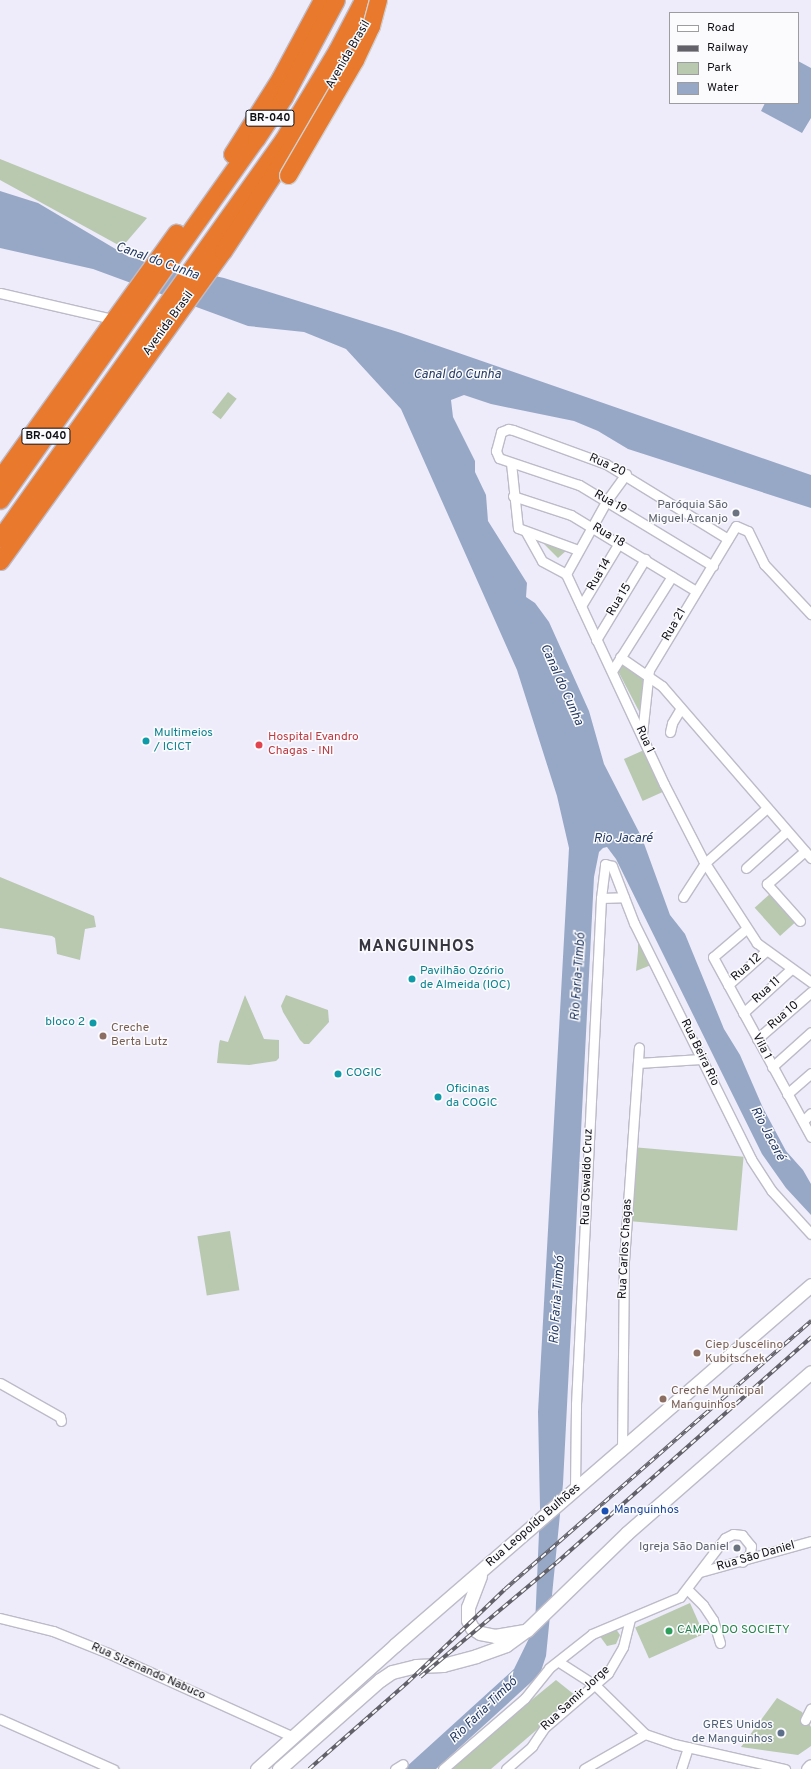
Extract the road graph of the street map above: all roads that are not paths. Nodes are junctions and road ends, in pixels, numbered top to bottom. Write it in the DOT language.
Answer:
graph roads {
  1 [pos="322,0"];
  2 [pos="336,0"];
  3 [pos="363,0"];
  4 [pos="379,0"];
  5 [pos="187,227"];
  6 [pos="216,252"];
  7 [pos="0,293"];
  8 [pos="128,309"];
  9 [pos="113,319"];
  10 [pos="156,330"];
  11 [pos="499,458"];
  12 [pos="511,463"];
  13 [pos="626,474"];
  14 [pos="0,478"];
  15 [pos="513,496"];
  16 [pos="0,500"];
  17 [pos="607,500"];
  18 [pos="592,527"];
  19 [pos="526,532"];
  20 [pos="0,538"];
  21 [pos="728,540"];
  22 [pos="619,543"];
  23 [pos="578,550"];
  24 [pos="645,559"];
  25 [pos="0,561"];
  26 [pos="712,566"];
  27 [pos="566,574"];
  28 [pos="672,576"];
  29 [pos="696,591"];
  30 [pos="581,606"];
  31 [pos="811,614"];
  32 [pos="596,640"];
  33 [pos="620,657"];
  34 [pos="612,671"];
  35 [pos="648,674"];
  36 [pos="681,708"];
  37 [pos="670,732"];
  38 [pos="642,735"];
  39 [pos="767,808"];
  40 [pos="787,831"];
  41 [pos="804,851"];
  42 [pos="811,858"];
  43 [pos="705,863"];
  44 [pos="605,864"];
  45 [pos="746,868"];
  46 [pos="624,897"];
  47 [pos="683,897"];
  48 [pos="601,898"];
  49 [pos="800,922"];
  50 [pos="746,929"];
  51 [pos="766,951"];
  52 [pos="791,969"];
  53 [pos="811,982"];
  54 [pos="728,985"];
  55 [pos="811,992"];
  56 [pos="743,1013"];
  57 [pos="811,1032"];
  58 [pos="757,1040"];
  59 [pos="639,1048"];
  60 [pos="701,1059"];
  61 [pos="638,1063"];
  62 [pos="772,1067"];
  63 [pos="811,1073"];
  64 [pos="787,1094"];
  65 [pos="811,1113"];
  66 [pos="803,1121"];
  67 [pos="811,1137"];
  68 [pos="811,1234"];
  69 [pos="811,1285"];
  70 [pos="811,1372"];
  71 [pos="0,1383"];
  72 [pos="61,1421"];
  73 [pos="622,1451"];
  74 [pos="575,1490"];
  75 [pos="811,1541"];
  76 [pos="742,1562"];
  77 [pos="482,1571"];
  78 [pos="700,1572"];
  79 [pos="687,1589"];
  80 [pos="0,1618"];
  81 [pos="630,1618"];
  82 [pos="531,1628"];
  83 [pos="720,1643"];
  84 [pos="559,1662"];
  85 [pos="595,1685"];
  86 [pos="811,1708"];
  87 [pos="0,1719"];
  88 [pos="805,1720"];
  89 [pos="644,1734"];
  90 [pos="292,1737"];
  91 [pos="688,1747"];
  92 [pos="811,1766"];
  93 [pos="113,1769"];
  94 [pos="257,1769"];
  95 [pos="279,1769"];
  96 [pos="443,1769"];
  97 [pos="506,1769"];
  98 [pos="584,1769"];
  99 [pos="681,1769"];
  100 [pos="785,1769"];
  101 [pos="808,1769"];
  1 -- 5 [label="highway"];
  2 -- 5 [label="highway, BR-040"];
  3 -- 6 [label="highway, Avenida Brasil / BR-040"];
  4 -- 6 [label="highway, Avenida Brasil"];
  4 -- 6 [label="highway, bridge"];
  5 -- 8 [label="highway, BR-040"];
  6 -- 10 [label="highway, Avenida Brasil / BR-040"];
  7 -- 9 [label="street"];
  8 -- 9 [label="highway"];
  8 -- 16 [label="highway, BR-040"];
  9 -- 14 [label="highway"];
  10 -- 20 [label="highway, Avenida Brasil / BR-040"];
  10 -- 25 [label="highway, Avenida Brasil"];
  11 -- 12 [label="street, Rua 19"];
  11 -- 13 [label="street, Rua 20"];
  12 -- 15 [label="street"];
  12 -- 17 [label="street, Rua 19"];
  13 -- 17 [label="street"];
  13 -- 21 [label="street, Rua 20"];
  15 -- 18 [label="street, Rua 18"];
  15 -- 19 [label="street"];
  17 -- 18 [label="street"];
  17 -- 26 [label="street, Rua 19"];
  18 -- 22 [label="street, Rua 18"];
  18 -- 23 [label="street"];
  19 -- 23 [label="street"];
  19 -- 27 [label="street"];
  21 -- 26 [label="street, Rua 21"];
  21 -- 31 [label="street, Rua 21"];
  22 -- 24 [label="street, Rua 18"];
  22 -- 30 [label="street, Rua 14"];
  23 -- 27 [label="street"];
  24 -- 28 [label="street, Rua 18"];
  24 -- 32 [label="street, Rua 15"];
  26 -- 29 [label="street, Rua 21"];
  27 -- 30 [label="street, Rua 1"];
  28 -- 29 [label="street, Rua 18"];
  28 -- 33 [label="street"];
  29 -- 35 [label="street, Rua 21"];
  30 -- 32 [label="street, Rua 1"];
  32 -- 34 [label="street, Rua 1"];
  33 -- 34 [label="street"];
  33 -- 35 [label="street"];
  34 -- 38 [label="street, Rua 1"];
  35 -- 36 [label="street"];
  35 -- 38 [label="street, Rua 21"];
  36 -- 37 [label="street"];
  36 -- 39 [label="street"];
  38 -- 43 [label="street, Rua 1"];
  39 -- 40 [label="street"];
  39 -- 43 [label="street"];
  40 -- 41 [label="street"];
  40 -- 45 [label="street"];
  41 -- 42 [label="street"];
  41 -- 49 [label="street"];
  43 -- 47 [label="street"];
  43 -- 50 [label="street, Rua 1"];
  44 -- 46 [label="street, Rua Beira Rio"];
  44 -- 48 [label="street, Rua Oswaldo Cruz"];
  46 -- 48 [label="street"];
  46 -- 60 [label="street, Rua Beira Rio"];
  48 -- 74 [label="street, Rua Oswaldo Cruz"];
  50 -- 51 [label="street, Rua 1"];
  50 -- 54 [label="street, Vila 1"];
  51 -- 52 [label="street, Rua 1"];
  51 -- 54 [label="street, Rua 12"];
  52 -- 53 [label="street, Rua 1"];
  52 -- 56 [label="street, Rua 11"];
  54 -- 56 [label="street, Vila 1"];
  55 -- 58 [label="street, Rua 10"];
  56 -- 58 [label="street, Vila 1"];
  57 -- 62 [label="street"];
  58 -- 62 [label="street, Vila 1"];
  59 -- 61 [label="street, Rua Carlos Chagas"];
  60 -- 61 [label="street"];
  60 -- 68 [label="street, Rua Beira Rio"];
  61 -- 73 [label="street, Rua Carlos Chagas"];
  62 -- 64 [label="street, Vila 1"];
  63 -- 64 [label="street"];
  64 -- 66 [label="street, Vila 1"];
  65 -- 66 [label="street"];
  66 -- 67 [label="street, Vila 1"];
  69 -- 73 [label="main road, Rua Leopoldo Bulhões"];
  70 -- 82 [label="main road"];
  71 -- 72 [label="street"];
  73 -- 74 [label="main road, Rua Leopoldo Bulhões"];
  74 -- 77 [label="main road, Rua Leopoldo Bulhões"];
  75 -- 76 [label="street, Rua Sāo Daniel"];
  76 -- 78 [label="street, Rua Sāo Daniel"];
  76 -- 78 [label="street"];
  77 -- 82 [label="main road"];
  77 -- 90 [label="main road, Rua Leopoldo Bulhões"];
  78 -- 79 [label="street"];
  79 -- 81 [label="street"];
  79 -- 83 [label="street"];
  80 -- 90 [label="street, Rua Sizenando Nabuco"];
  81 -- 84 [label="street"];
  81 -- 85 [label="street, Rua Samir Jorge"];
  82 -- 95 [label="main road"];
  84 -- 85 [label="street"];
  84 -- 96 [label="street"];
  85 -- 89 [label="street"];
  85 -- 97 [label="street, Rua Samir Jorge"];
  86 -- 88 [label="street"];
  87 -- 93 [label="street"];
  89 -- 91 [label="street"];
  89 -- 98 [label="street"];
  90 -- 94 [label="main road, Rua Leopoldo Bulhões"];
  91 -- 99 [label="street"];
  91 -- 100 [label="street"];
  92 -- 101 [label="main road"];
}
